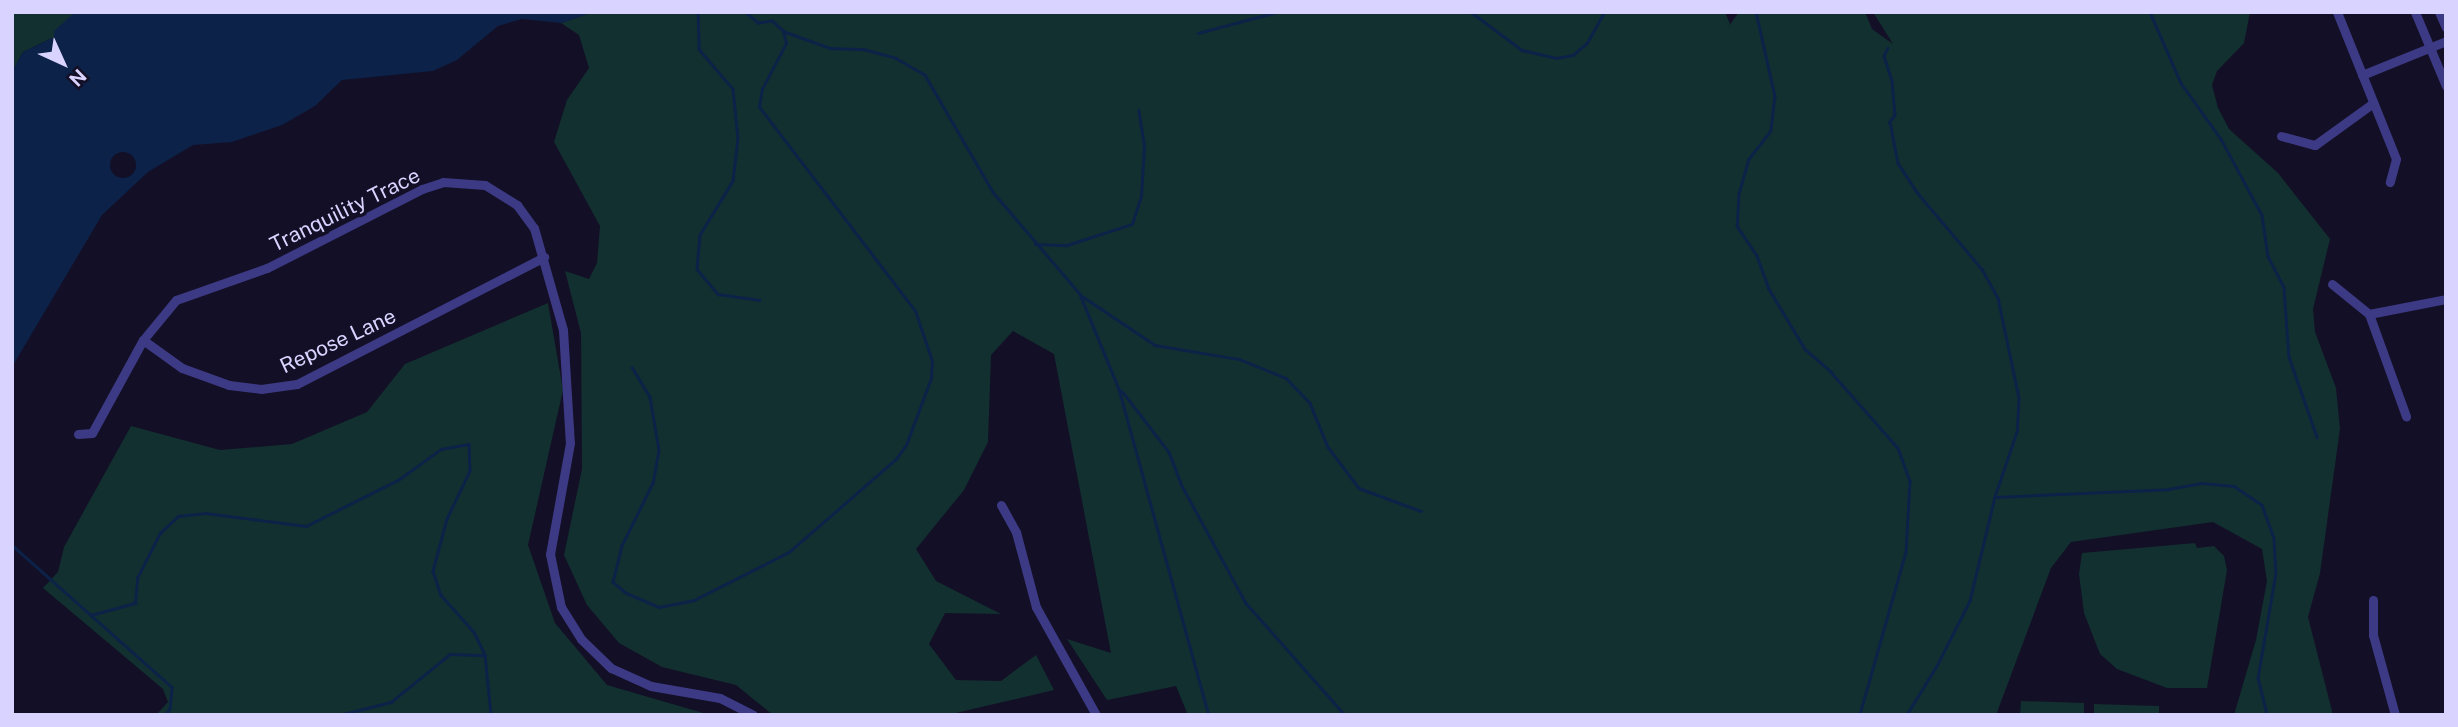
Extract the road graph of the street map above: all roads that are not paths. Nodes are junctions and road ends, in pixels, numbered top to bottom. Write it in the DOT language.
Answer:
graph roads {
  1 [pos="2337,12"];
  2 [pos="2415,12"];
  3 [pos="2439,12"];
  4 [pos="2446,28"];
  5 [pos="2446,41"];
  6 [pos="2430,48"];
  7 [pos="2362,75"];
  8 [pos="2446,86"];
  9 [pos="2374,103"];
  10 [pos="2281,135"];
  11 [pos="2390,182"];
  12 [pos="544,257"];
  13 [pos="2332,284"];
  14 [pos="2446,299"];
  15 [pos="2369,314"];
  16 [pos="143,340"];
  17 [pos="2406,416"];
  18 [pos="78,435"];
  19 [pos="1001,505"];
  20 [pos="2373,600"];
  21 [pos="753,715"];
  22 [pos="1096,715"];
  23 [pos="2395,715"];
  1 -- 7 [label="street"];
  2 -- 6 [label="street"];
  3 -- 4 [label="street"];
  5 -- 6 [label="street"];
  6 -- 7 [label="street"];
  6 -- 8 [label="street"];
  7 -- 9 [label="street"];
  9 -- 10 [label="street"];
  9 -- 11 [label="street"];
  12 -- 16 [label="street, Repose Lane"];
  12 -- 16 [label="street, Tranquility Trace"];
  12 -- 21 [label="street, Tranquility Trace"];
  13 -- 15 [label="street"];
  14 -- 15 [label="street"];
  15 -- 17 [label="street"];
  16 -- 18 [label="street, Tranquility Trace"];
  19 -- 22 [label="street"];
  20 -- 23 [label="street"];
}
